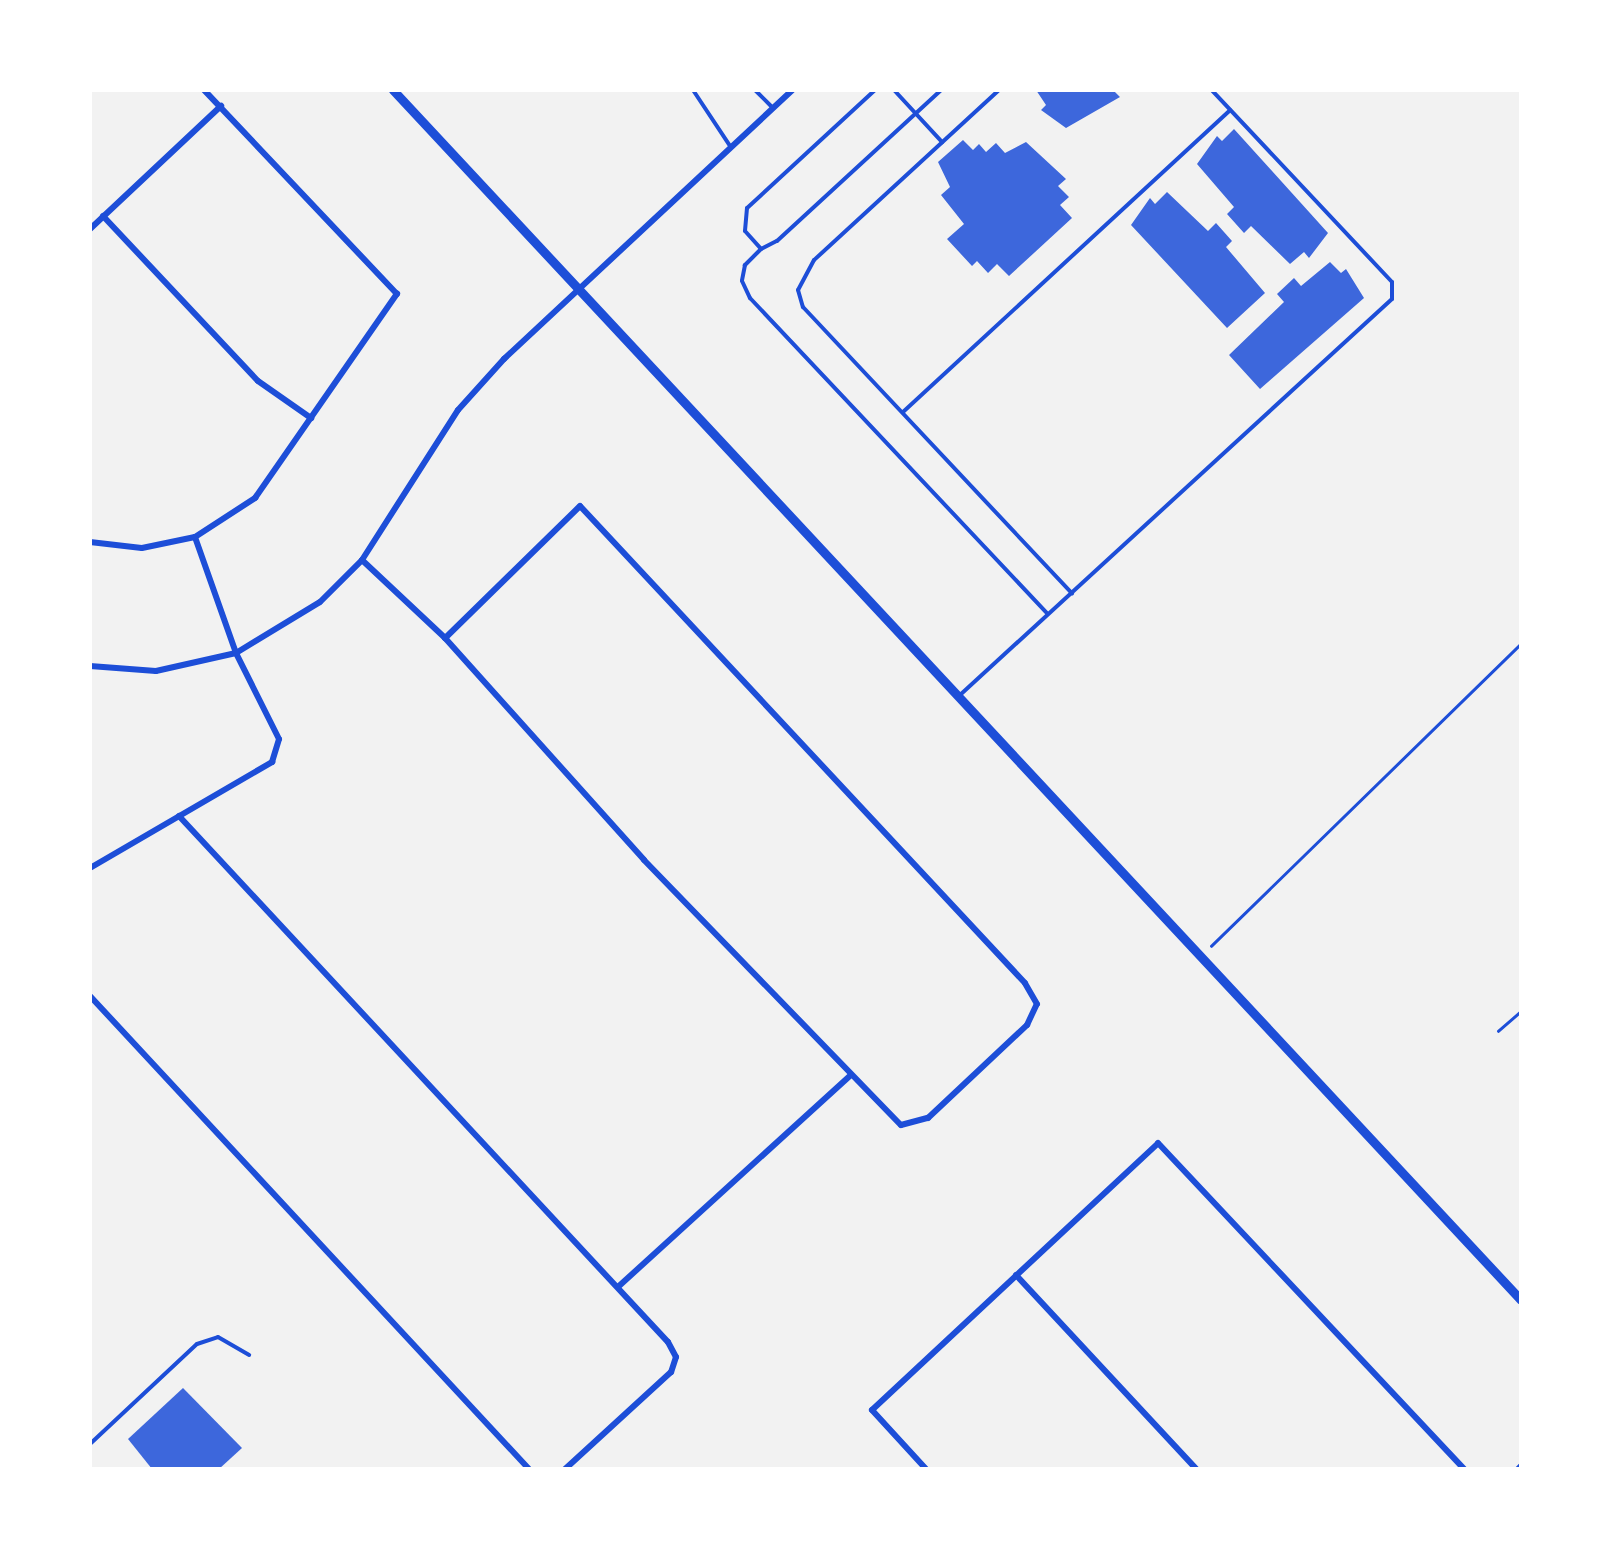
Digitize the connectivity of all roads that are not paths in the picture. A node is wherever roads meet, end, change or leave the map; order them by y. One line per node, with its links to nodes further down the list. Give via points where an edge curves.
1 (204, 90): 11 (street)
2 (393, 90): 20 (street)
3 (693, 90): 16 (lane)
4 (755, 90): 12 (lane)
5 (792, 90): 12 (street)
6 (875, 90): 19 (lane, via 746,208 744,231)
7 (894, 90): 14 (lane)
8 (941, 90): 14 (lane)
9 (999, 90): 15 (lane)
10 (1212, 90): 13 (lane)
11 (220, 106): 17 (street); 22 (street, via 398,294)
12 (772, 108): 16 (street)
13 (1230, 109): 21 (lane); 26 (lane, via 1392,282 1392,299)
14 (916, 113): 15 (lane); 19 (lane, via 777,241)
15 (943, 143): 21 (lane, via 814,260 798,290 803,307)
16 (730, 146): 20 (street)
17 (104, 216): 18 (street); 22 (street, via 258,381)
18 (90, 229)
19 (760, 249): 27 (lane, via 745,265 742,281 750,298)
20 (577, 286): 25 (street, via 458,410); 31 (street)
21 (903, 412): 26 (lane)
22 (311, 418): 23 (street, via 255,498)
23 (195, 537): 24 (street, via 142,548); 29 (street)
24 (90, 542)
25 (362, 560): 28 (street); 29 (street, via 320,602)
26 (1072, 594): 27 (lane)
27 (1048, 614): 31 (lane)
28 (445, 638): 35 (street); 35 (street, via 580,506 1024,983 1036,1004 1027,1025 928,1118 901,1125)
29 (236, 652): 30 (street, via 156,670); 32 (street, via 279,739 272,762)
30 (90, 666)
31 (960, 695): 38 (street)
32 (179, 816): 33 (street); 37 (street)
33 (90, 868)
34 (90, 996): 41 (street)
35 (850, 1076): 37 (street)
36 (1016, 1275): 43 (street, via 872,1410); 44 (street); 45 (street, via 1158,1143)
37 (619, 1286): 42 (street, via 676,1357 672,1372)
38 (1521, 1300)
39 (249, 1355): 40 (lane, via 218,1337 197,1344)
40 (90, 1444)
41 (528, 1469)
42 (565, 1469)
43 (926, 1469)
44 (1196, 1469)
45 (1464, 1469)

